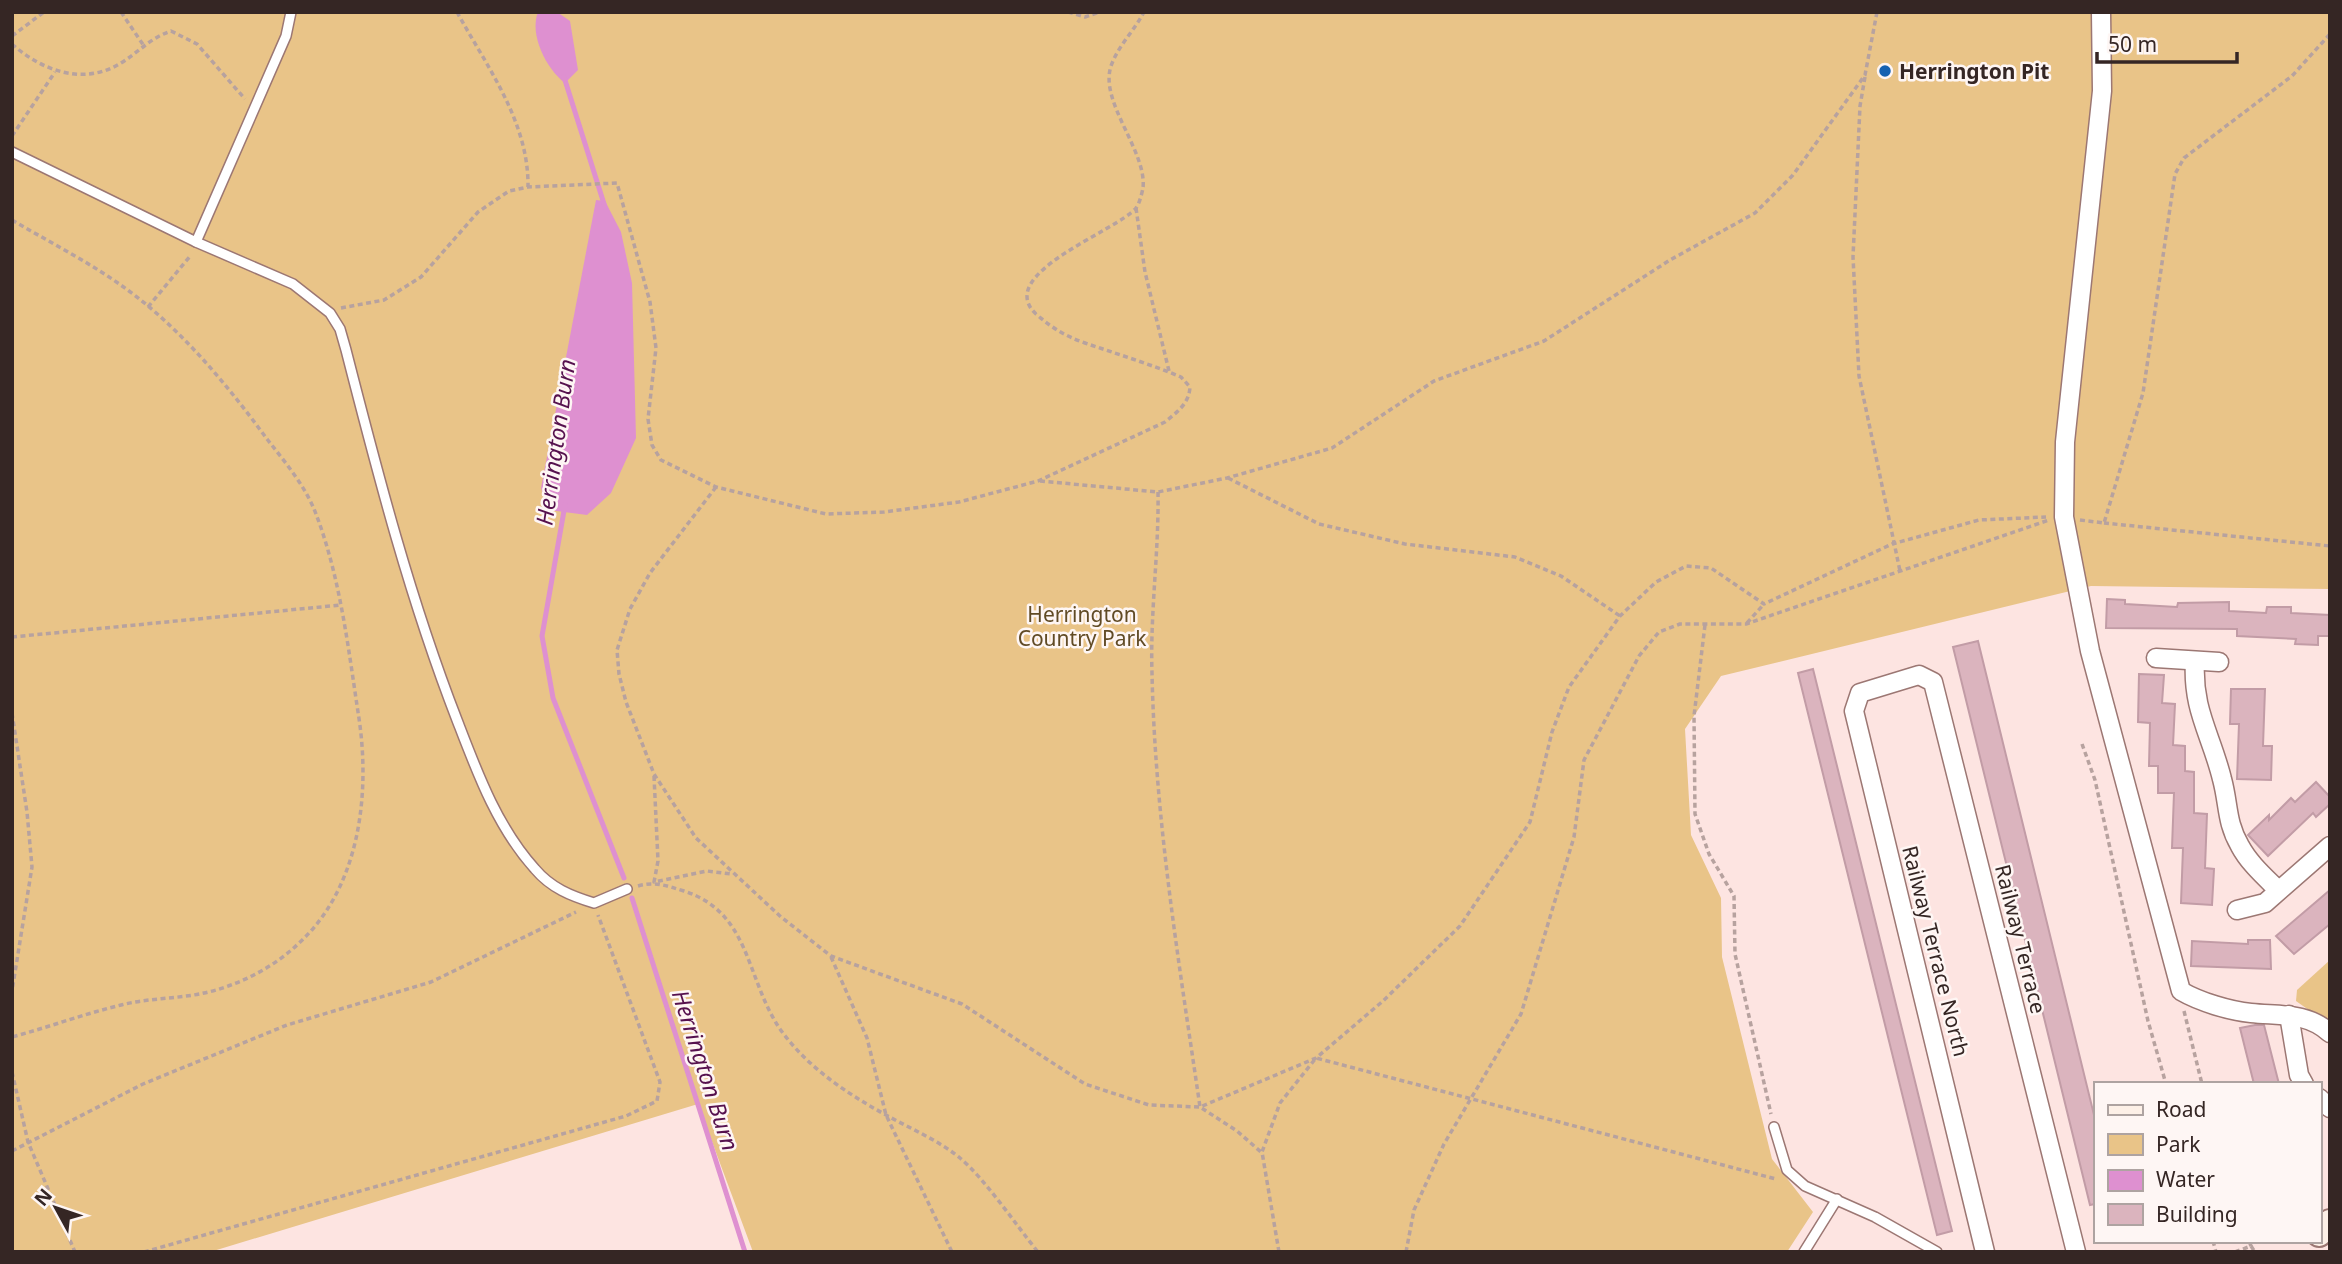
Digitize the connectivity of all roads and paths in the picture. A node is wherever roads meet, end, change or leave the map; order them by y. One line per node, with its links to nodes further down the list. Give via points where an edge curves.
1 (44, 12): 11 (path)
2 (121, 12): 13 (path)
3 (291, 12): 16 (lane, via 286,36)
4 (457, 12): 19 (path, via 519,127)
5 (1068, 12): 6 (path, via 1085,17)
6 (1100, 12)
7 (1144, 12): 20 (path, via 1110,69 1112,93 1139,165 1143,188)
8 (1877, 12): 15 (path)
9 (2101, 12): 30 (street, via 2102,91 2065,442)
10 (2330, 34): 31 (path, via 2292,76 2184,159 2175,174 2143,393)
11 (12, 36)
12 (12, 44): 14 (path)
13 (144, 46): 14 (path, via 120,64 99,72); 16 (path, via 171,31 186,36)
14 (55, 72): 17 (path)
15 (1865, 75): 26 (path, via 1793,175 1755,213 1670,260 1544,341 1434,381 1332,448); 32 (path, via 1853,257 1859,376)
16 (254, 109): 22 (lane)
17 (12, 136)
18 (12, 152): 22 (lane)
19 (528, 187): 24 (path, via 491,202 421,277 403,290); 28 (path, via 617,183 650,302 656,348 648,419 652,445 661,460)
20 (1136, 208): 25 (path, via 1145,272); 25 (path, via 1045,267 1026,292 1028,306 1056,331)
21 (12, 220): 23 (path)
22 (195, 243): 23 (path, via 188,262); 24 (lane, via 293,284)
23 (148, 307): 36 (path, via 244,407 293,473 316,512)
24 (330, 313): 53 (lane, via 340,329 393,534 431,654 475,766 501,823 536,870 564,893)
25 (1169, 372): 27 (path, via 1190,387 1181,409 1165,422)
26 (1227, 478): 29 (path); 37 (path, via 1320,523 1405,544 1515,556 1561,576)
27 (1038, 481): 28 (path, via 959,502 826,514); 29 (path)
28 (716, 487): 47 (path, via 650,573 630,609 617,650 626,702)
29 (1158, 492): 67 (path, via 1152,671 1157,771)
30 (2064, 517): 31 (path); 57 (street, via 2090,650)
31 (2105, 523): 33 (path)
32 (1892, 544): 34 (path); 34 (path, via 1979,520 2059,516); 35 (path)
33 (2330, 546)
34 (1900, 571): 39 (path)
35 (1764, 604): 37 (path, via 1711,568 1686,566 1656,582); 39 (path)
36 (341, 605): 40 (path); 60 (path, via 364,773 349,870 327,911 299,944 233,985 124,1004)
37 (1620, 615): 61 (path, via 1569,687 1552,732 1530,822 1460,926 1383,1001)
38 (1705, 624): 39 (path); 66 (path, via 1680,624 1659,632 1639,656 1584,760 1574,837 1521,1014); 69 (path, via 1694,716 1695,814 1709,854 1734,897 1735,954)
39 (1746, 624)
40 (12, 637)
41 (2156, 658): 42 (street)
42 (2195, 661): 43 (street); 52 (street, via 2197,709 2223,782 2227,820 2241,849)
43 (2219, 662)
44 (1891, 683): 84 (street, Railway Terrace North, via 1860,693 1854,711); 85 (street, Railway Terrace, via 1919,675 1934,682)
45 (12, 713): 56 (path, via 32,867)
46 (2082, 744): 63 (path, via 2095,780)
47 (654, 774): 49 (path, via 696,838); 50 (path, via 658,861)
48 (2330, 846): 52 (street)
49 (733, 874): 50 (path, via 707,871); 55 (path)
50 (654, 882): 51 (path); 68 (path, via 718,907 732,923 780,1028 820,1073)
51 (627, 889): 53 (lane)
52 (2278, 890): 54 (street, via 2264,903)
53 (594, 903): 70 (path, via 431,982 287,1025 143,1084); 77 (path, via 660,1082 657,1101 626,1116)
54 (2236, 910)
55 (831, 956): 67 (path, via 962,1004 1084,1084 1149,1105); 68 (path, via 867,1038)
56 (12, 991)
57 (2181, 991): 58 (street, via 2248,1013); 64 (path)
58 (2289, 1015): 59 (street, via 2316,1020); 65 (street)
59 (2330, 1033)
60 (12, 1037)
61 (1315, 1058): 66 (path); 67 (path); 72 (path, via 1280,1103)
62 (12, 1072): 70 (path)
63 (2165, 1082)
64 (2201, 1082)
65 (2303, 1082)
66 (1473, 1100): 73 (path); 81 (path, via 1444,1144 1414,1210)
67 (1200, 1107): 72 (path)
68 (886, 1115): 78 (path); 79 (path, via 960,1159)
69 (1774, 1127): 73 (lane, via 1787,1170)
70 (28, 1142): 71 (path); 76 (path)
71 (12, 1151)
72 (1262, 1152): 80 (path)
73 (1805, 1186): 74 (lane)
74 (1838, 1199): 82 (lane); 83 (lane)
75 (2250, 1244): 86 (path); 87 (path)
76 (75, 1252)
77 (144, 1252)
78 (952, 1252)
79 (1038, 1252)
80 (1279, 1252)
81 (1406, 1252)
82 (1804, 1252)
83 (1937, 1252)
84 (1985, 1252)
85 (2076, 1252)
86 (2235, 1252)
87 (2255, 1252)

